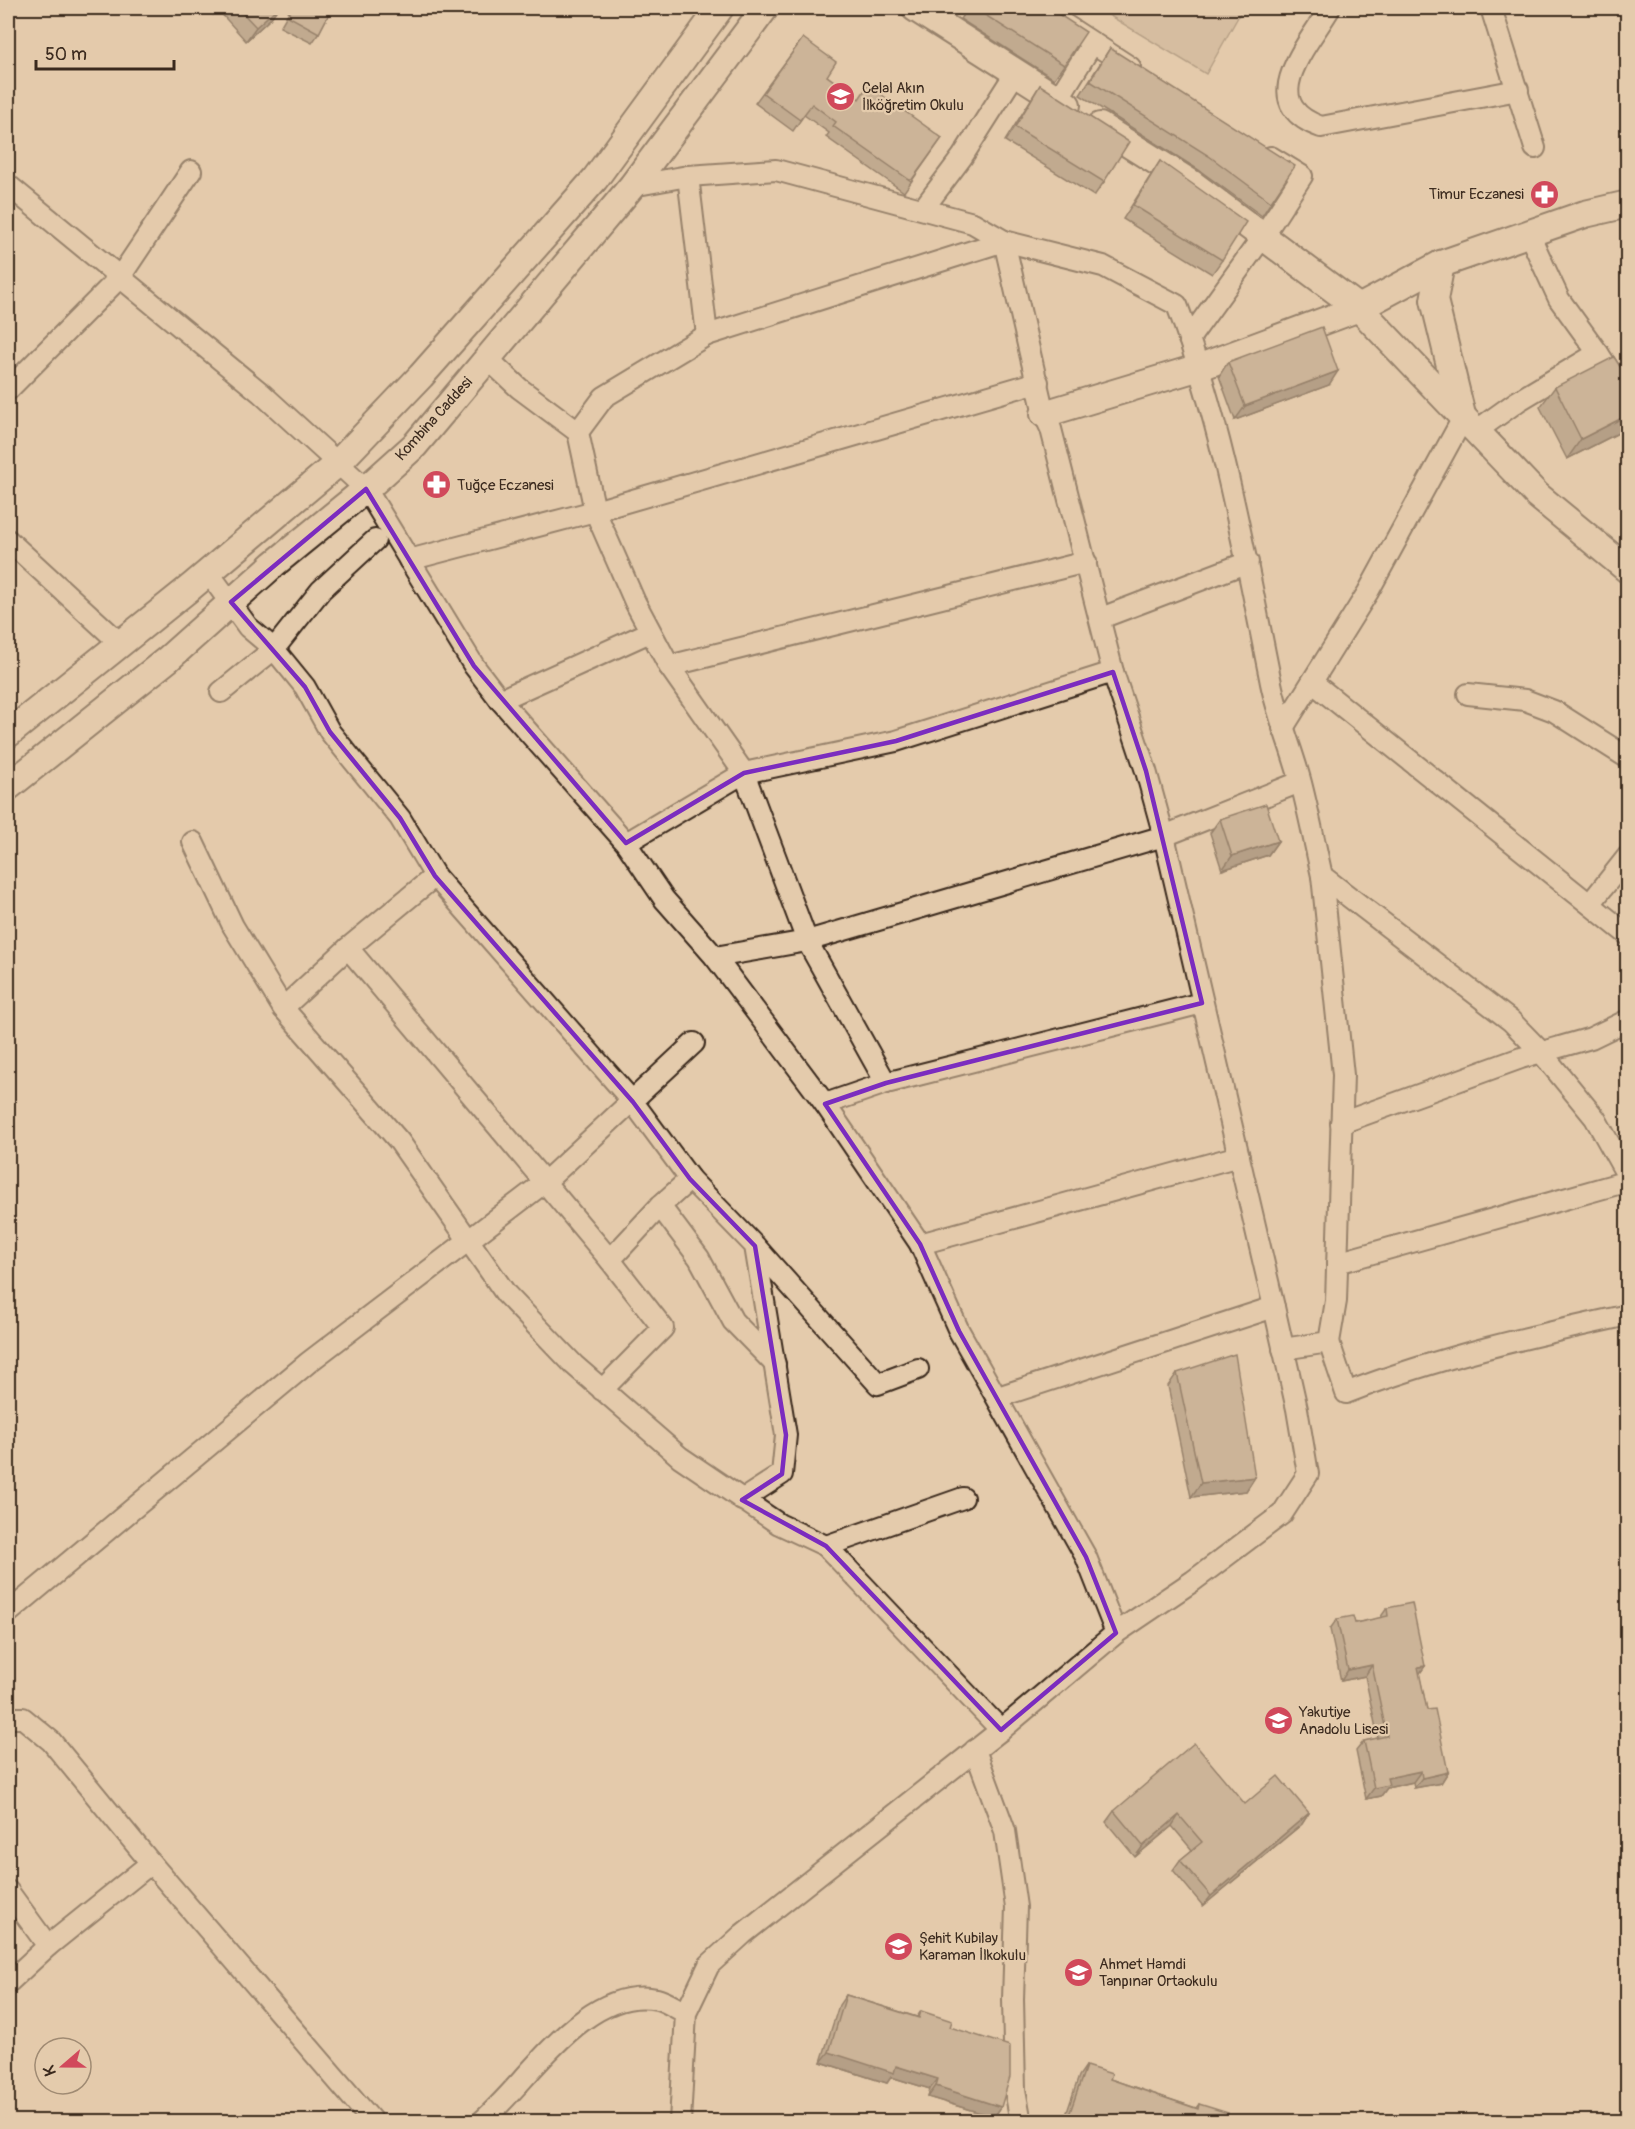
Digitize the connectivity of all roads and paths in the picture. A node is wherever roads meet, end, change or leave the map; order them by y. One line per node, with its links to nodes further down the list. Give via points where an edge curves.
1 (720, 8): 37 (main road, via 596,179)
2 (765, 8): 17 (main road, Kombina Caddesi)
3 (915, 8): 8 (main road)
4 (1039, 8): 7 (street)
5 (1330, 8): 10 (street, via 1288,78 1288,103 1302,120 1321,127)
6 (1491, 8): 10 (street)
7 (1092, 44): 9 (street); 11 (street)
8 (1016, 72): 11 (main road); 19 (street, via 962,157)
9 (1142, 75)
10 (1518, 90): 13 (street)
11 (1058, 99): 21 (main road, via 1191,183)
12 (1252, 145): 21 (street, via 1302,176)
13 (1535, 148)
14 (191, 171): 24 (street)
15 (688, 176): 17 (street); 19 (street, via 776,170); 26 (street)
16 (8, 185): 24 (street)
17 (632, 186): 29 (main road, Kombina Caddesi)
18 (1628, 204): 20 (main road)
19 (922, 209): 22 (street, via 973,223)
20 (1529, 234): 23 (main road); 28 (street, via 1558,299)
21 (1263, 237): 25 (main road); 27 (street)
22 (1004, 241): 26 (street); 27 (street, via 1103,266 1177,305); 31 (street)
23 (1441, 264): 25 (main road); 35 (main road, via 1434,300)
24 (120, 277): 32 (street); 37 (street, via 261,393)
25 (1359, 308): 30 (main road); 35 (main road)
26 (707, 334): 36 (street, via 604,397)
27 (1189, 339): 30 (street)
28 (1598, 353): 33 (street); 35 (street)
29 (488, 359): 36 (street); 38 (main road, Kombina Caddesi, via 415,445)
30 (1200, 367): 34 (main road); 44 (street)
31 (1038, 382): 34 (street); 39 (street)
32 (8, 390)
33 (1628, 400)
34 (1044, 414): 43 (street)
35 (1469, 425): 45 (main road, via 1537,495); 54 (street)
36 (578, 432): 39 (street)
37 (338, 463): 38 (street); 46 (main road)
38 (366, 489): 42 (street); 47 (main road, Kombina Caddesi)
39 (595, 511): 42 (street); 49 (street)
40 (8, 540): 50 (street)
41 (375, 540): 51 (street, via 321,590)
42 (409, 560): 57 (street, via 474,666)
43 (1086, 562): 48 (street); 52 (street)
44 (1248, 562): 48 (street); 58 (street)
45 (1628, 570)
46 (208, 572): 47 (street); 50 (main road)
47 (231, 602): 51 (street, via 248,627); 63 (main road, Kombina Caddesi, via 168,659)
48 (1101, 618): 53 (street)
49 (650, 632): 52 (street); 57 (street)
50 (121, 644): 59 (main road)
51 (274, 649): 55 (street); 68 (street, via 305,687 330,732 400,818)
52 (669, 666): 61 (street)
53 (1113, 672): 61 (street, via 896,741); 64 (street)
54 (1312, 682): 58 (street); 70 (street)
55 (221, 692)
56 (1468, 694): 60 (street, via 1525,700 1554,711)
57 (500, 700): 66 (street)
58 (1283, 728): 62 (street)
59 (8, 734)
60 (1628, 758)
61 (744, 773): 66 (street); 72 (street)
62 (1300, 782): 64 (street); 69 (street)
63 (8, 787)
64 (1164, 836): 72 (street); 75 (street)
65 (193, 842): 76 (street, via 232,926)
66 (626, 843): 74 (street, via 664,899)
67 (1628, 856): 70 (street)
68 (435, 876): 73 (street); 81 (street)
69 (1323, 876): 79 (street, via 1510,1021); 83 (street, via 1342,1075)
70 (1590, 904): 71 (street)
71 (1628, 935)
72 (807, 941): 74 (street); 80 (street)
73 (348, 948): 76 (street); 87 (street)
74 (715, 957): 82 (street)
75 (1202, 1003): 80 (street); 84 (street)
76 (283, 1008): 89 (street, via 399,1141)
77 (1628, 1020): 79 (street, via 1591,1038)
78 (694, 1043): 81 (street)
79 (1541, 1052): 83 (street); 86 (street, via 1595,1118)
80 (886, 1083): 82 (street)
81 (633, 1102): 85 (street); 87 (street)
82 (825, 1104): 90 (street)
83 (1341, 1123): 93 (street)
84 (1239, 1156): 90 (street); 94 (street)
85 (690, 1179): 88 (street); 91 (street)
86 (1628, 1179): 93 (street)
87 (545, 1182): 89 (street); 92 (street)
88 (660, 1206): 92 (street); 98 (street, via 699,1258 733,1321)
89 (469, 1242): 100 (street, via 506,1294); 105 (street, via 309,1362)
90 (920, 1244): 101 (street, via 959,1331)
91 (755, 1246): 98 (street); 99 (street, via 878,1384)
92 (610, 1260): 100 (street, via 663,1328)
93 (1337, 1263): 96 (street)
94 (1274, 1307): 97 (street); 101 (street)
95 (1628, 1315): 96 (street, via 1406,1369 1346,1393)
96 (1329, 1342): 97 (street)
97 (1283, 1349): 106 (street, via 1308,1474 1282,1514)
98 (775, 1364): 103 (street, via 786,1435 782,1474)
99 (918, 1369)
100 (602, 1390): 103 (street, via 680,1457)
101 (998, 1396): 106 (street, via 1086,1557)
102 (963, 1498): 104 (street)
103 (742, 1500): 104 (street, via 779,1524)
104 (826, 1546): 108 (street)
105 (8, 1613)
106 (1116, 1633): 108 (street)
107 (8, 1718): 110 (street, via 23,1718 51,1742)
108 (1001, 1730): 109 (street)
109 (975, 1750): 114 (street, via 743,1934 709,1965); 118 (street, via 1005,1831 1016,1908 1013,1999 1015,2079)
110 (151, 1863): 112 (street); 115 (street)
111 (8, 1891): 112 (street)
112 (48, 1946): 113 (street)
113 (8, 1983)
114 (686, 2013): 116 (street, via 658,1999 629,1998 591,2014 549,2049); 117 (street)
115 (373, 2121)
116 (481, 2121)
117 (680, 2121)
118 (1021, 2121)

